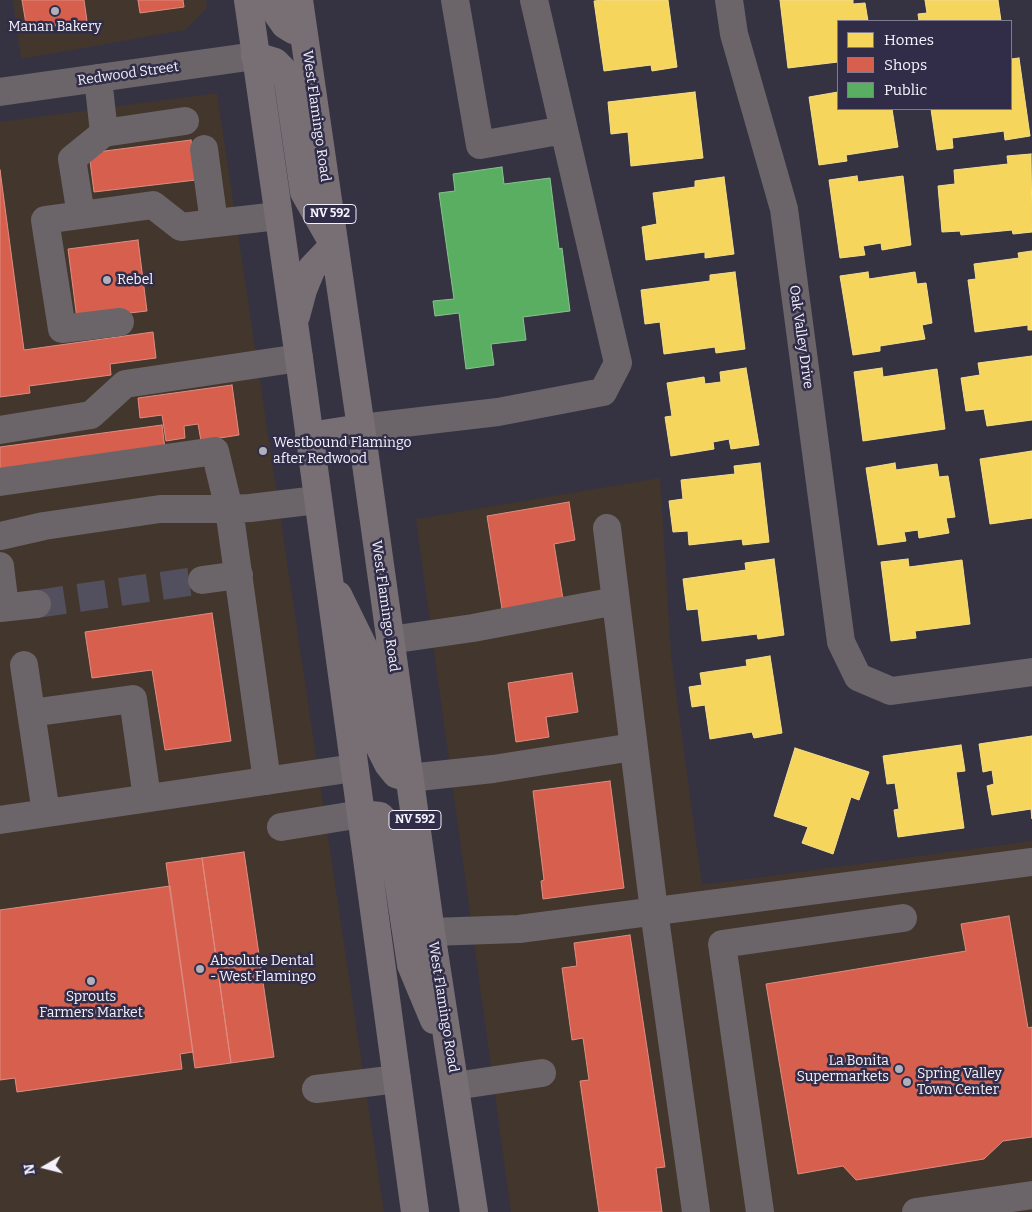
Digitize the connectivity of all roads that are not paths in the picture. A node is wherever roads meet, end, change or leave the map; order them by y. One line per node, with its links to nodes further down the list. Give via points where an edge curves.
1 (248, 0): 8 (main road)
2 (273, 0): 7 (main road, via 285,25)
3 (299, 0): 7 (main road, West Flamingo Road / NV 592)
4 (455, 0): 12 (street, via 480,145)
5 (534, 0): 12 (street)
6 (729, 0): 39 (street, Oak Valley Drive, via 734,34 784,210 841,642 858,677 891,692)
7 (303, 31): 18 (main road, West Flamingo Road / NV 592)
8 (255, 56): 9 (street, Redwood Street); 16 (main road); 18 (main road, via 275,62 288,80 304,192)
9 (98, 78): 10 (street, Redwood Street); 13 (street)
10 (0, 92)
11 (185, 121): 13 (street)
12 (564, 130): 22 (street, via 618,363 603,392 498,412)
13 (104, 132): 15 (street, via 72,159)
14 (204, 149): 17 (street)
15 (82, 215): 17 (street, via 154,205 181,227); 19 (street, via 45,220 62,329)
16 (278, 216): 17 (street); 20 (main road)
17 (214, 224)
18 (334, 245): 20 (main road, via 312,268); 22 (main road, West Flamingo Road / NV 592)
19 (120, 322)
20 (294, 325): 21 (main road)
21 (299, 358): 23 (street, via 125,384 91,415); 24 (main road)
22 (361, 428): 24 (main road); 37 (main road, West Flamingo Road / NV 592)
23 (0, 430)
24 (309, 436): 26 (main road)
25 (0, 482): 27 (street, via 215,451)
26 (317, 500): 27 (street); 32 (main road)
27 (229, 509): 29 (street, via 160,509 44,526); 31 (street)
28 (607, 528): 34 (street)
29 (0, 536)
30 (0, 566): 36 (street)
31 (239, 575): 33 (street); 44 (street)
32 (328, 576): 42 (main road); 43 (main road, via 363,646 379,746 396,774)
33 (202, 580)
34 (616, 601): 37 (street); 41 (street)
35 (37, 604): 36 (street)
36 (3, 608)
37 (390, 640): 43 (main road, West Flamingo Road / NV 592)
38 (24, 665): 40 (street)
39 (1032, 672)
40 (31, 713): 45 (street, via 133,699); 46 (street)
41 (633, 746): 43 (street, via 493,770); 51 (street)
42 (354, 768): 44 (street); 47 (main road)
43 (409, 778): 53 (main road, West Flamingo Road / NV 592)
44 (267, 781): 45 (street)
45 (147, 798): 46 (street)
46 (46, 813): 48 (street)
47 (361, 814): 49 (street); 55 (main road, via 380,816 391,832 411,965); 56 (main road)
48 (0, 820)
49 (281, 827)
50 (1032, 862): 51 (street)
51 (654, 910): 53 (street, via 519,929); 62 (street)
52 (903, 918): 63 (street, via 722,944)
53 (431, 932): 55 (main road, West Flamingo Road / NV 592)
54 (542, 1073): 55 (street)
55 (453, 1074): 61 (main road, West Flamingo Road / NV 592)
56 (397, 1079): 57 (street); 60 (main road)
57 (316, 1089)
58 (1032, 1194): 59 (street)
59 (997, 1206): 64 (street)
60 (415, 1212)
61 (474, 1212)
62 (696, 1212)
63 (760, 1212)
64 (916, 1212)

